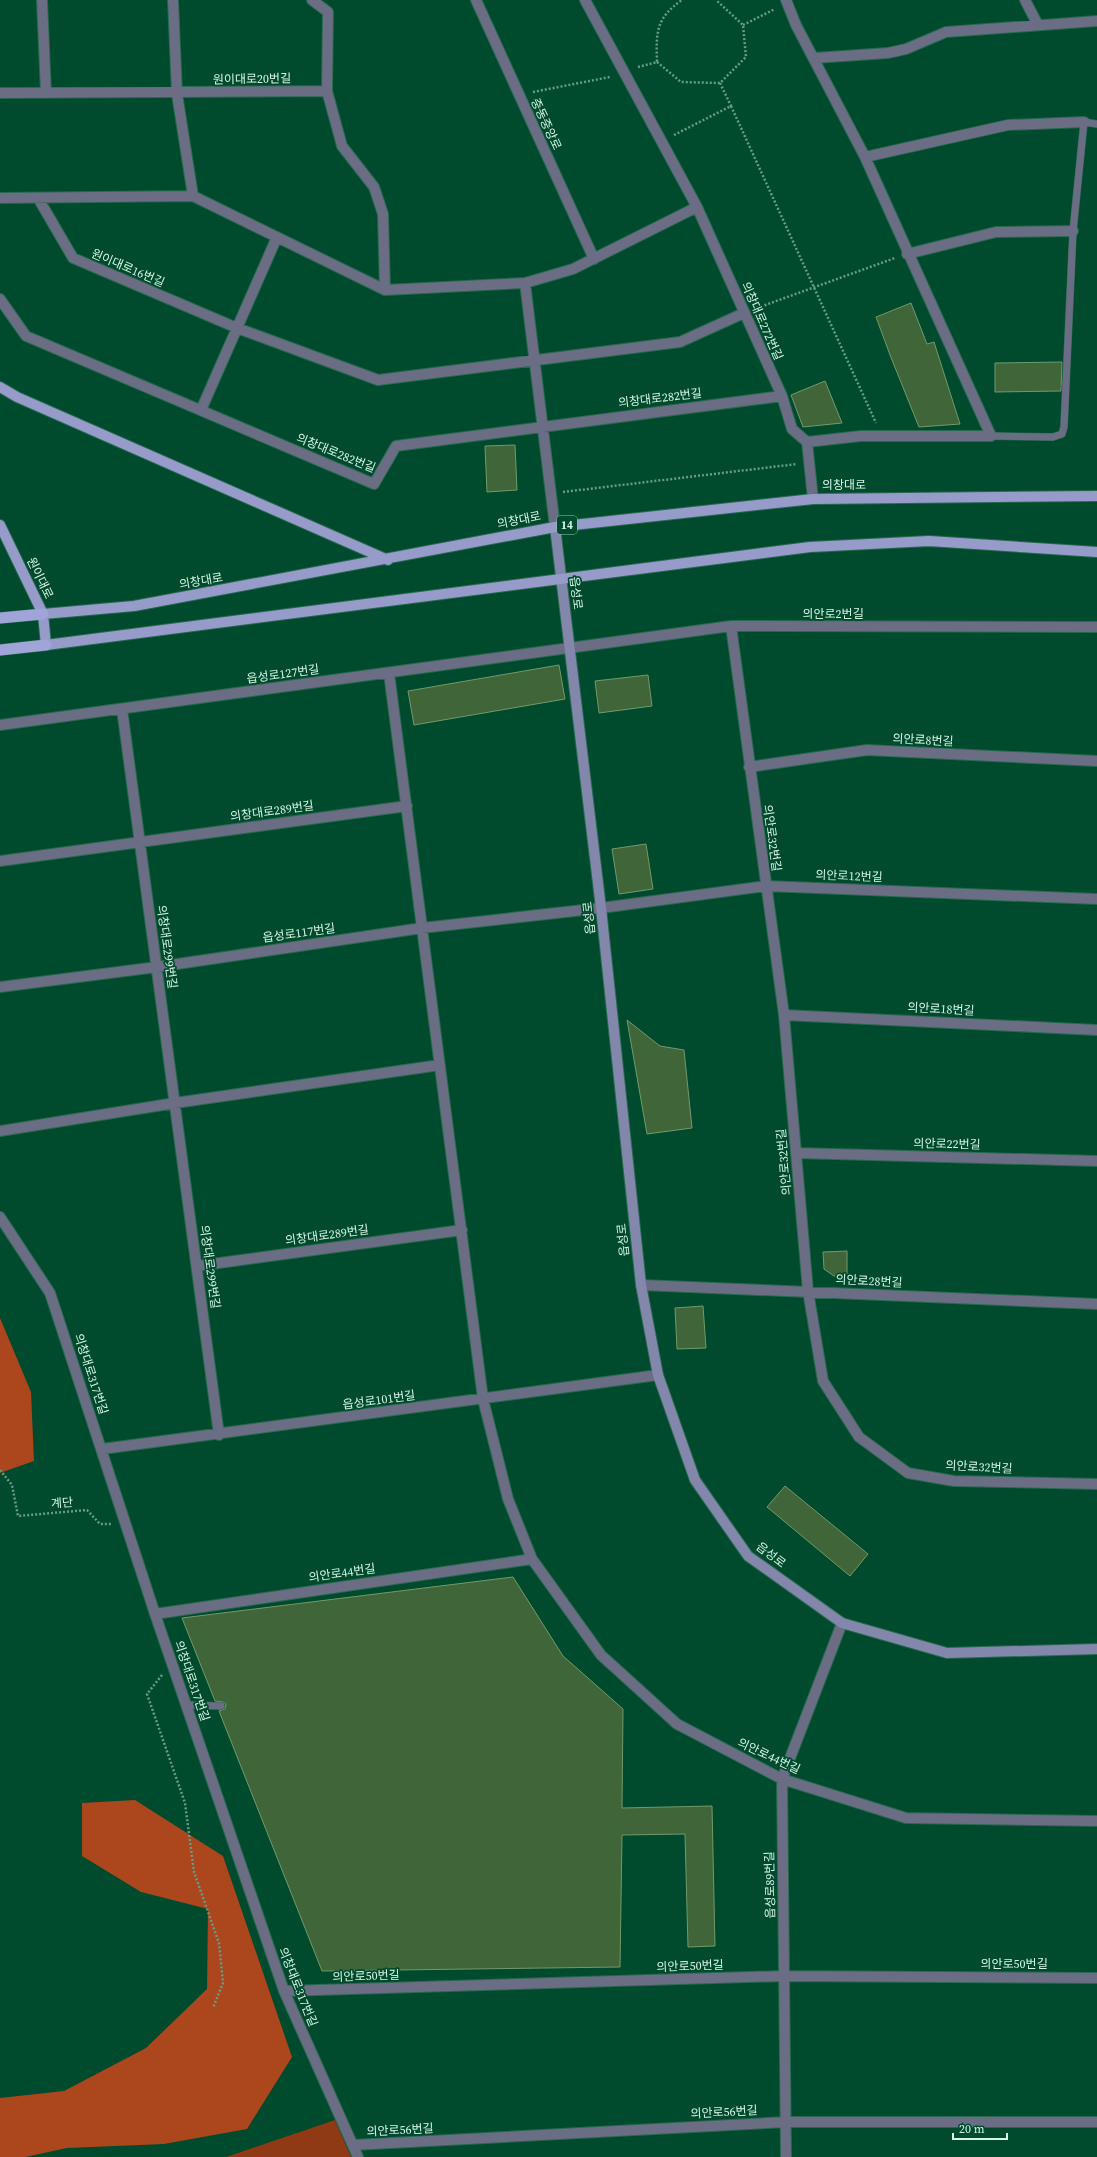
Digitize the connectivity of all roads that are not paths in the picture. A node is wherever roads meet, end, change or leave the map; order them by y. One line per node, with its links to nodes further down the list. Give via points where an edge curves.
1 (42, 0): 13 (street)
2 (173, 0): 14 (street)
3 (312, 0): 11 (street, via 328,12)
4 (476, 0): 25 (street, 중동중앙로)
5 (585, 0): 21 (street, 의창대로272번길)
6 (1025, 0): 9 (street)
7 (787, 2): 10 (street)
8 (1097, 21): 9 (street)
9 (1038, 25): 10 (street, via 946,32 906,49 888,53)
10 (814, 58): 17 (street)
11 (327, 91): 14 (street, 원이대로20번길); 27 (street, via 342,146 374,187 383,214)
12 (0, 93): 13 (street, 원이대로20번길)
13 (46, 93): 14 (street, 원이대로20번길)
14 (177, 94): 18 (street)
15 (1084, 122): 16 (lane); 17 (street, via 1008,125); 22 (lane)
16 (1097, 124)
17 (864, 157): 24 (street)
18 (193, 196): 20 (street); 23 (street)
19 (0, 198): 20 (street)
20 (38, 198): 30 (street, 원이대로16번길, via 73,258)
21 (697, 208): 25 (street); 29 (street, 의창대로272번길)
22 (1073, 231): 24 (street, via 996,232); 36 (lane, via 1062,434 1053,437)
23 (277, 237): 27 (street); 30 (street)
24 (907, 254): 36 (street)
25 (594, 259): 26 (street, via 573,269)
26 (525, 283): 27 (street); 31 (street)
27 (385, 290)
28 (0, 299): 34 (street, via 26,336)
29 (744, 313): 31 (street, via 680,342); 33 (street, 의창대로272번길)
30 (237, 328): 31 (street, via 378,380); 34 (street)
31 (535, 361): 35 (street)
32 (0, 387): 43 (main road, via 17,397)
33 (782, 396): 35 (street, 의창대로282번길); 37 (street, 의창대로272번길, via 792,429)
34 (201, 410): 35 (street, 의창대로282번길, via 374,484 396,446)
35 (542, 426): 41 (street)
36 (991, 436): 37 (street, via 861,436)
37 (807, 442): 39 (street)
38 (1097, 496): 39 (main road, 의창대로 / 14)
39 (813, 498): 41 (main road, 의창대로 / 14)
40 (0, 525): 45 (main road, 원이대로)
41 (555, 527): 43 (main road, 의창대로 / 14); 44 (main road, 읍성로)
42 (1097, 552): 44 (main road, via 929,541 810,546)
43 (388, 560): 45 (main road, 의창대로 / 14, via 134,606)
44 (561, 579): 49 (main road); 50 (main road, 읍성로)
45 (43, 614): 46 (highway, 의창대로 / 14); 49 (main road, 원이대로)
46 (0, 618)
47 (731, 626): 48 (street, 의안로2번길); 50 (street, 의안로2번길); 56 (street, 의안로32번길)
48 (1097, 627)
49 (46, 645): 51 (highway)
50 (570, 649): 52 (street, 읍성로127번길); 62 (main road, 읍성로)
51 (0, 650)
52 (389, 673): 53 (street, 읍성로127번길); 57 (street)
53 (122, 709): 54 (street, 읍성로127번길); 58 (street, 의창대로299번길)
54 (0, 725)
55 (1097, 761): 56 (street, 의안로8번길, via 867,750)
56 (749, 766): 60 (street, 의안로32번길)
57 (407, 806): 58 (street, 의창대로289번길); 63 (street)
58 (140, 842): 59 (street); 64 (street, 의창대로299번길)
59 (0, 861)
60 (766, 886): 61 (street, 의안로12번길); 62 (street, 의안로12번길); 66 (street, 의안로32번길)
61 (1097, 899)
62 (601, 908): 63 (street, 읍성로117번길); 76 (main road, 읍성로)
63 (422, 928): 64 (street, 읍성로117번길); 68 (street)
64 (157, 967): 65 (street, 읍성로117번길); 69 (street, 의창대로299번길)
65 (0, 987)
66 (784, 1015): 67 (street, 의안로18번길); 71 (street, 의안로32번길)
67 (1097, 1030)
68 (440, 1065): 69 (street); 74 (street)
69 (175, 1102): 70 (street); 75 (street, 의창대로299번길)
70 (0, 1131)
71 (796, 1153): 72 (street, 의안로22번길); 77 (street, 의안로32번길)
72 (1097, 1161)
73 (0, 1217): 82 (street, 의창대로317번길, via 50,1293)
74 (462, 1230): 75 (street, 의창대로289번길); 80 (street)
75 (197, 1266): 81 (street, 의창대로299번길)
76 (641, 1285): 77 (street, 의안로28번길); 79 (main road, 읍성로)
77 (808, 1291): 78 (street, 의안로28번길); 83 (street, 의안로32번길, via 823,1381 859,1437 908,1473 954,1481)
78 (1097, 1304)
79 (658, 1375): 80 (street, 읍성로101번길); 86 (main road, 읍성로, via 695,1480 748,1556)
80 (483, 1399): 81 (street, 읍성로101번길); 84 (street, 의안로44번길, via 508,1499)
81 (219, 1435): 82 (street, 읍성로101번길)
82 (102, 1449): 85 (street, 의창대로317번길)
83 (1097, 1484)
84 (532, 1559): 85 (street, 의안로44번길); 90 (street, 의안로44번길, via 601,1655 677,1724)
85 (155, 1614): 88 (street, 의창대로317번길)
86 (842, 1623): 87 (main road, 읍성로, via 947,1653); 90 (street, 읍성로89번길)
87 (1097, 1649)
88 (187, 1705): 89 (lane); 94 (street, 의창대로317번길)
89 (221, 1706)
90 (782, 1779): 91 (street, 의안로44번길, via 906,1818); 92 (street, 읍성로89번길)
91 (1097, 1820)
92 (784, 1976): 93 (street, 의안로50번길); 94 (street, 의안로50번길); 95 (street, 읍성로89번길)
93 (1097, 1978)
94 (284, 1991): 97 (street, 의창대로317번길)
95 (786, 2122): 96 (street, 의안로56번길); 97 (street, 의안로56번길); 99 (street, 읍성로89번길)
96 (1097, 2122)
97 (353, 2146): 98 (street, 의창대로317번길)
98 (358, 2157)
99 (786, 2157)

